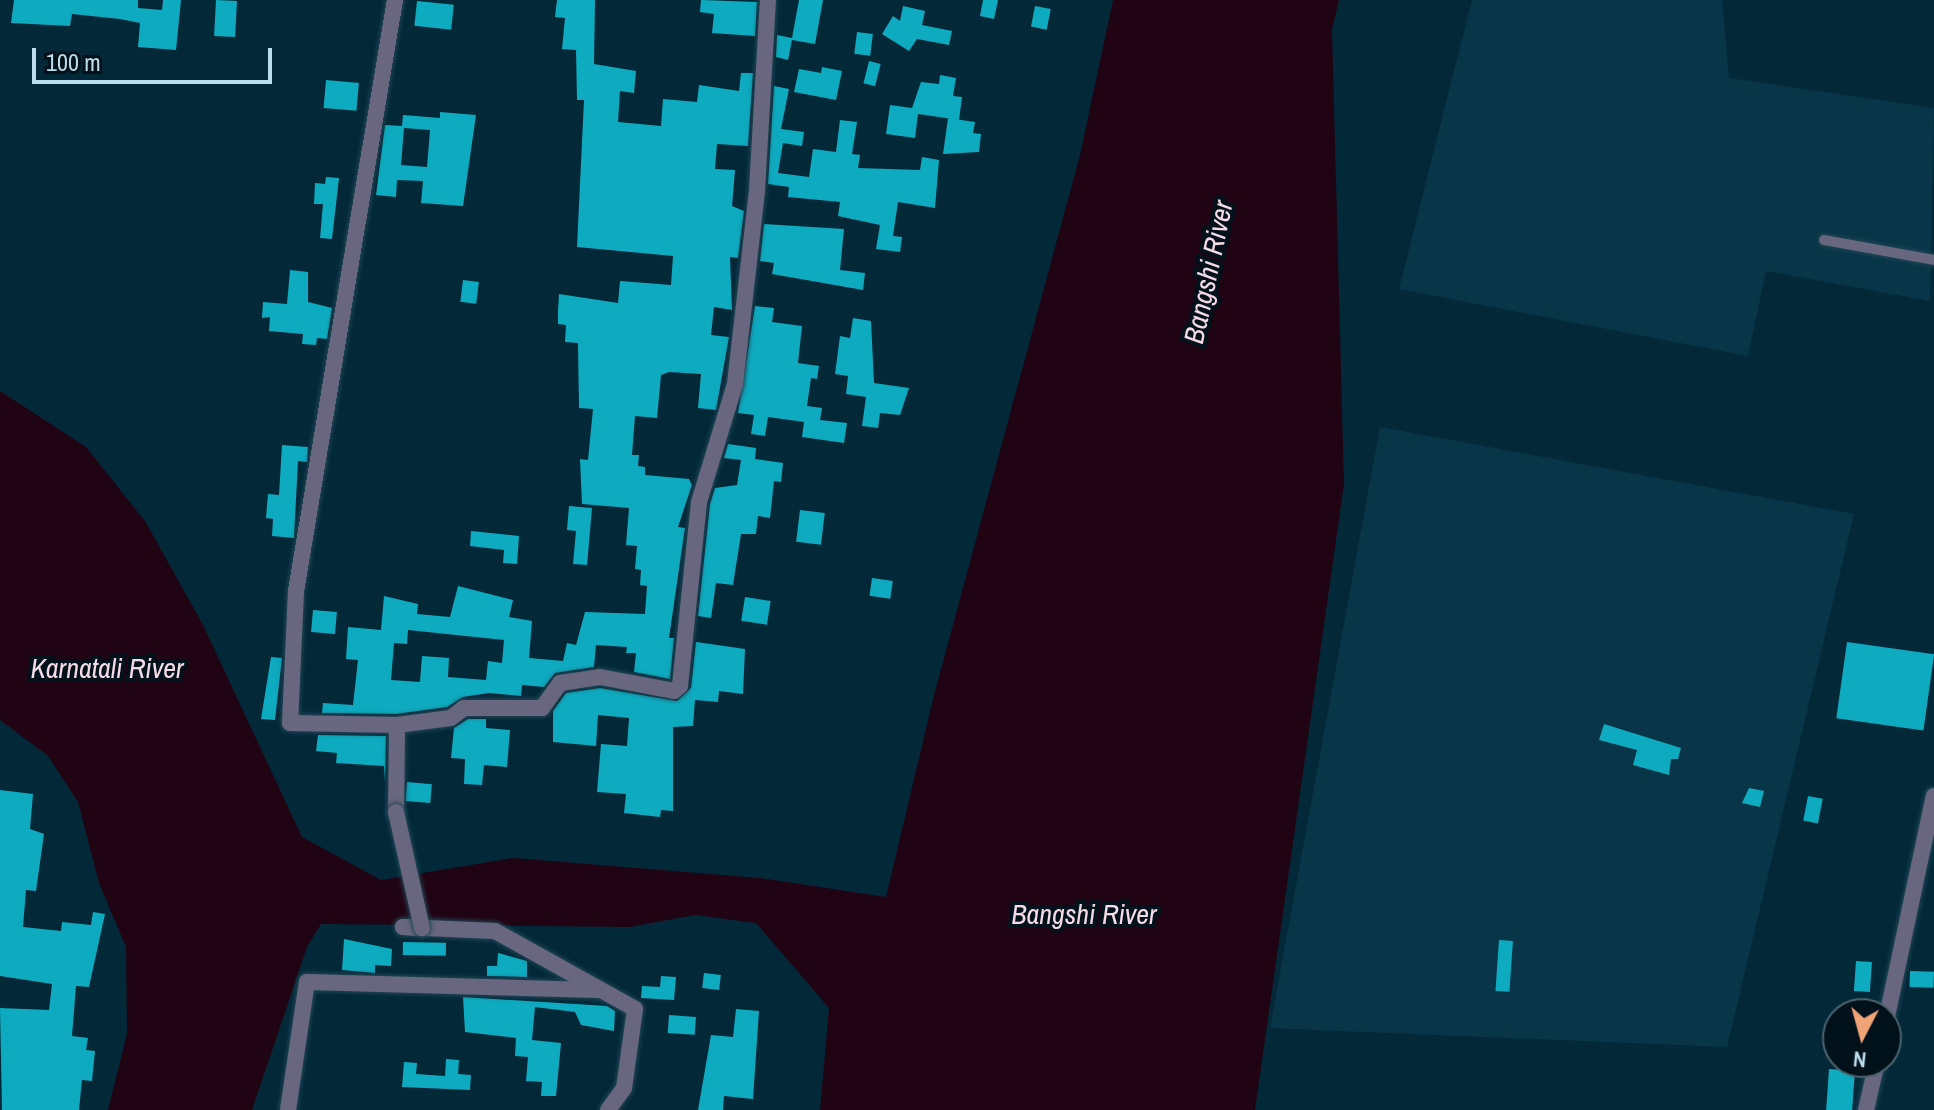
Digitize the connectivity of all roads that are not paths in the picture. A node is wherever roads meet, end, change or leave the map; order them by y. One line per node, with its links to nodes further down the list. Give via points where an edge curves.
1 (395, 0): 5 (street, via 296,591 290,723)
2 (768, 0): 5 (street, via 757,190 735,384 699,502 680,686 674,691 600,677 560,683 542,708 464,708 451,718)
3 (1824, 240): 4 (lane)
4 (1934, 260)
5 (397, 725): 7 (street, bridge, via 396,812 422,928 403,927 436,925 495,931)
6 (1934, 796): 8 (street)
7 (599, 990): 10 (street, via 307,982); 11 (street, via 635,1009 624,1088)
8 (1891, 998)
9 (1873, 1078): 12 (street)
10 (288, 1110)
11 (608, 1110)
12 (1866, 1110)

